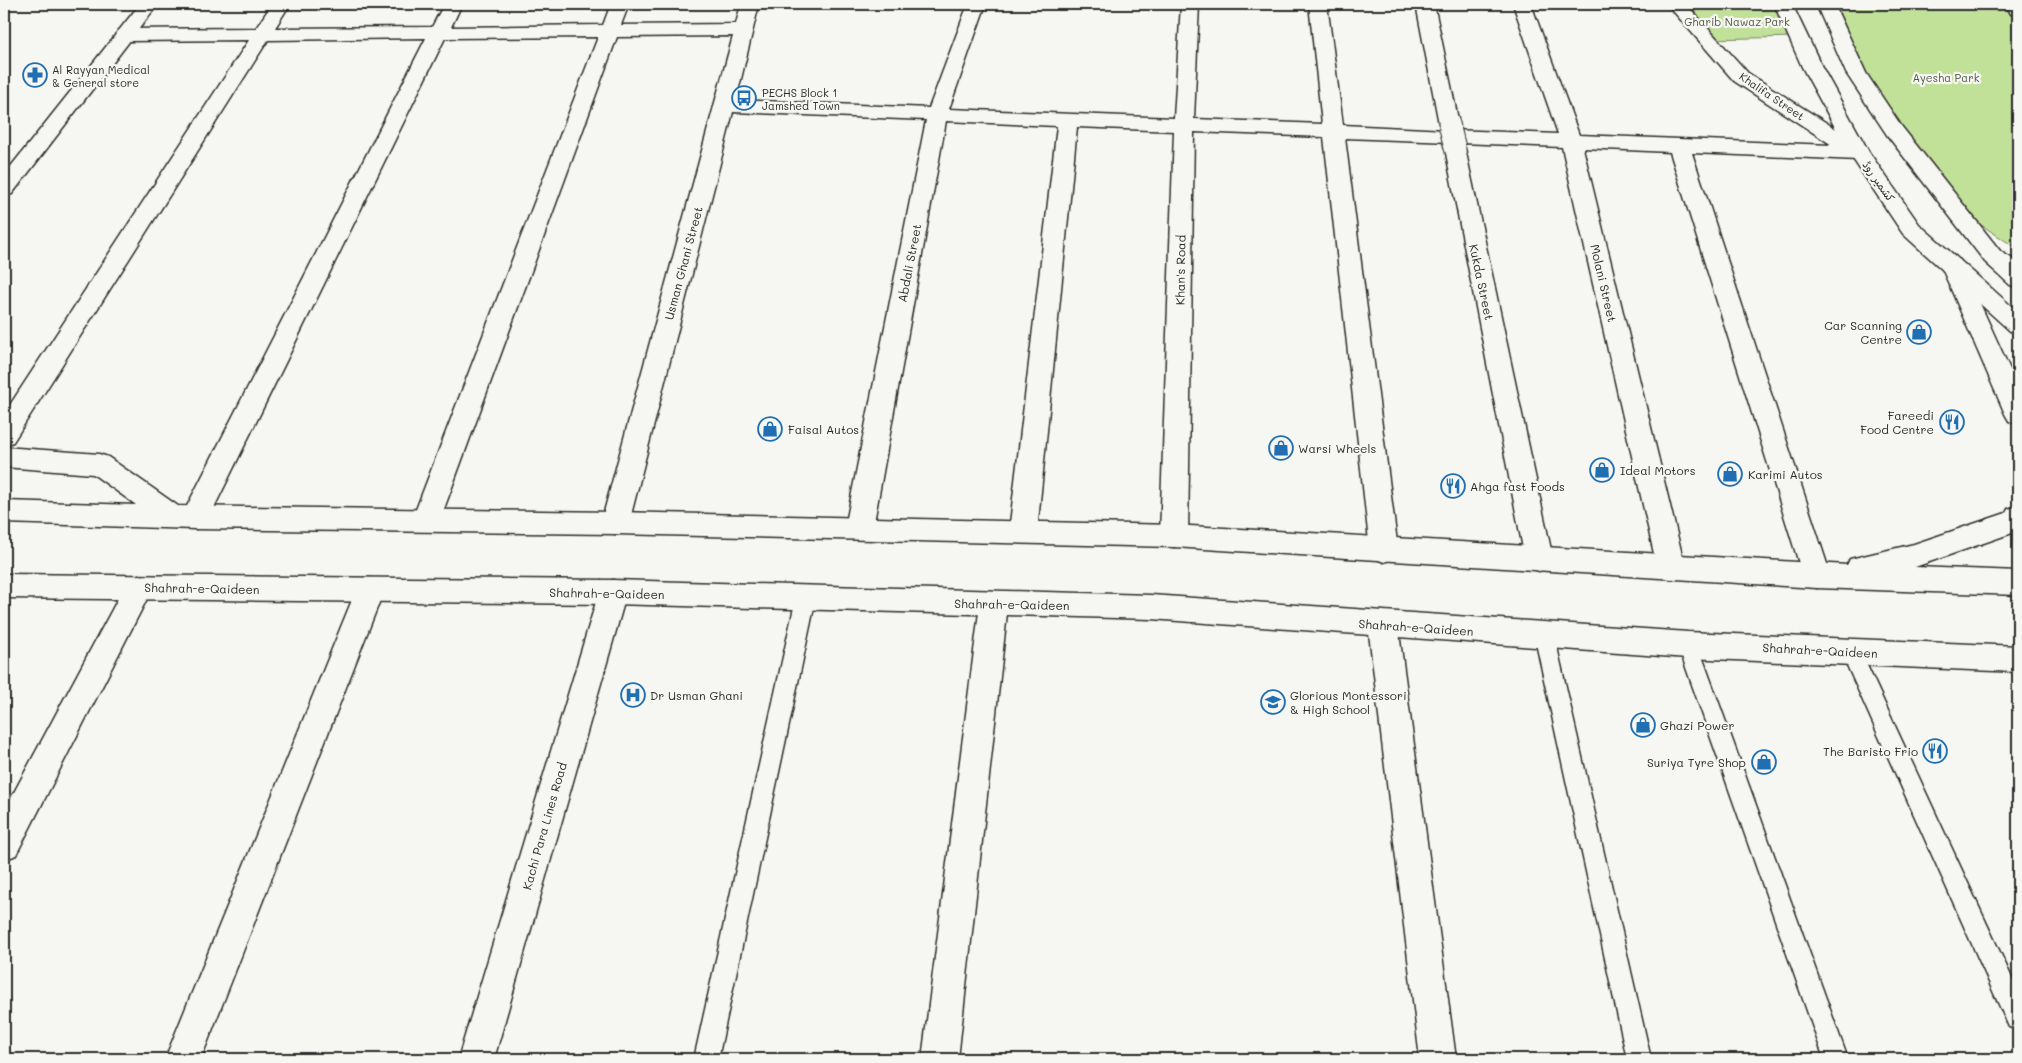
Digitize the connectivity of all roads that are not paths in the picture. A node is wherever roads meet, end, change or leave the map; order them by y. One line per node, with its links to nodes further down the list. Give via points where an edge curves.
1 (149, 4): 20 (street)
2 (281, 4): 19 (street)
3 (454, 4): 18 (street)
4 (620, 4): 17 (street)
5 (750, 4): 16 (street, Usman Ghani Street)
6 (977, 4): 22 (street, Abdali Street)
7 (1190, 4): 24 (street, Khan's Road)
8 (1318, 4): 25 (street)
9 (1425, 4): 47 (street, Kukda Street, bridge)
10 (1522, 4): 26 (street, Molani Street)
11 (1676, 4): 28 (street, Khalifa Street, via 1741,76)
12 (1783, 4): 28 (street, کشمیر روڈ, via 1812,67)
13 (1825, 4): 30 (street, via 1856,73 1894,131)
14 (2015, 4): 15 (street)
15 (2018, 10)
16 (743, 30): 17 (street); 21 (street, Usman Ghani Street)
17 (611, 31): 18 (street); 41 (street)
18 (438, 32): 19 (street); 40 (street)
19 (263, 34): 20 (street); 36 (street)
20 (125, 35): 29 (street)
21 (725, 106): 22 (street); 42 (street, Usman Ghani Street)
22 (937, 114): 23 (street); 43 (street, Abdali Street)
23 (1068, 120): 24 (street); 44 (street)
24 (1184, 125): 25 (street); 45 (street, Khan's Road)
25 (1334, 131): 26 (street); 46 (street)
26 (1571, 141): 27 (street); 48 (street, Molani Street)
27 (1679, 146): 28 (street); 49 (street)
28 (1860, 153): 31 (street, کشمیر روڈ, via 1911,229)
29 (4, 189)
30 (1993, 257): 32 (street); 33 (street)
31 (1952, 266): 34 (street, کشمیر روڈ); 35 (street)
32 (2018, 273)
33 (2018, 279)
34 (2018, 325)
35 (2018, 414)
36 (4, 435)
37 (4, 457): 40 (street, via 99,464)
38 (4, 512): 40 (street)
39 (2018, 517): 49 (street, via 2016,521 1914,556)
40 (183, 518): 41 (street)
41 (426, 520): 42 (street)
42 (615, 522): 43 (street)
43 (859, 528): 44 (street)
44 (1023, 532): 45 (street)
45 (1174, 536): 46 (street)
46 (1384, 550): 47 (street)
47 (1539, 559): 48 (street)
48 (1671, 567): 49 (street)
49 (1817, 576): 50 (street)
50 (2018, 583)
51 (4, 586): 52 (street, Shahrah-e-Qaideen)
52 (139, 587): 53 (street, Shahrah-e-Qaideen); 62 (street)
53 (370, 590): 54 (street, Shahrah-e-Qaideen); 64 (street)
54 (613, 592): 55 (street, Shahrah-e-Qaideen); 65 (street, Kachi Para Lines Road)
55 (806, 598): 56 (street, Shahrah-e-Qaideen); 66 (lane)
56 (994, 604): 57 (street, Shahrah-e-Qaideen, via 1150,608); 67 (street)
57 (1383, 625): 58 (street, Shahrah-e-Qaideen); 68 (street)
58 (1544, 634): 59 (street, Shahrah-e-Qaideen); 69 (lane)
59 (1688, 644): 60 (street, Shahrah-e-Qaideen); 70 (lane)
60 (1851, 652): 61 (street, Shahrah-e-Qaideen); 63 (lane)
61 (2018, 659)
62 (4, 844)
63 (2018, 1018)
64 (183, 1059)
65 (476, 1059)
66 (706, 1059)
67 (940, 1059)
68 (1438, 1059)
69 (1639, 1059)
70 (1836, 1059)

